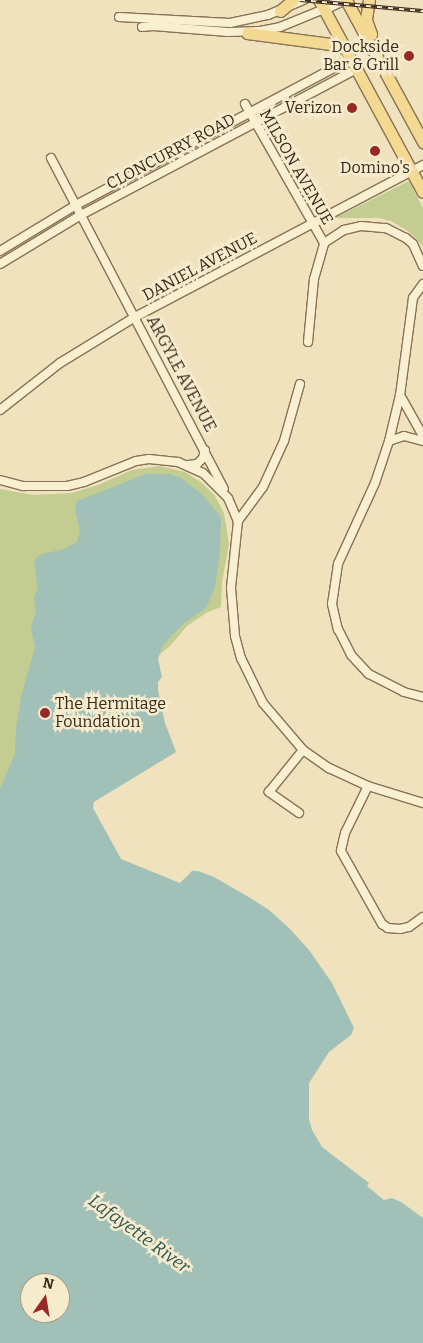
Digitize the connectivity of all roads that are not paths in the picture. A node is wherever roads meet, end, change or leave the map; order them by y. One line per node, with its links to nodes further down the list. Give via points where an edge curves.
1 (293, 0): 6 (main road)
2 (304, 0): 6 (street)
3 (345, 0): 5 (main road); 14 (main road)
4 (369, 0): 14 (main road, via 367,26 408,104)
5 (322, 5): 9 (street, via 280,27); 10 (main road)
6 (280, 11): 7 (street, via 230,22)
7 (119, 17)
8 (142, 27): 9 (street)
9 (247, 33): 10 (main road, via 338,45)
10 (351, 59): 12 (street, CLONCURRY ROAD); 13 (street, CLONCURRY ROAD); 18 (main road)
11 (245, 104): 12 (street, MILSON AVENUE)
12 (249, 113): 13 (street, MILSON AVENUE); 20 (street, CLONCURRY ROAD)
13 (255, 123): 21 (street, CLONCURRY ROAD); 22 (street, MILSON AVENUE)
14 (412, 123): 15 (main road)
15 (423, 142)
16 (51, 158): 20 (street, ARGYLE AVENUE)
17 (423, 165): 18 (street, DANIEL AVENUE)
18 (412, 171): 19 (main road); 22 (street, DANIEL AVENUE)
19 (423, 192)
20 (76, 205): 21 (street, ARGYLE AVENUE); 24 (street, CLONCURRY ROAD)
21 (81, 215): 25 (street, CLONCURRY ROAD); 28 (street, ARGYLE AVENUE)
22 (312, 223): 23 (street, MILSON AVENUE); 28 (street, DANIEL AVENUE)
23 (324, 243): 26 (street, via 344,230 361,226 386,228 413,244); 29 (street, via 314,278)
24 (0, 251)
25 (0, 264)
26 (423, 266)
27 (423, 284): 31 (street, via 413,298)
28 (135, 317): 32 (street, DANIEL AVENUE, via 60,363); 36 (street, ARGYLE AVENUE)
29 (308, 342)
30 (300, 384): 40 (street, via 284,441 267,480)
31 (400, 395): 33 (street); 34 (street)
32 (0, 410)
33 (423, 436)
34 (389, 441): 35 (street, via 404,436); 41 (street, via 375,483 338,564 332,604 338,629 351,655 369,674 404,692)
35 (423, 441)
36 (205, 450): 37 (street, via 197,464); 39 (street, ARGYLE AVENUE)
37 (188, 465): 38 (street, via 163,459 136,461 67,486 29,487); 39 (street, via 214,482)
38 (0, 480)
39 (228, 498): 40 (street, ARGYLE AVENUE)
40 (238, 521): 42 (street, via 231,598 241,658 262,703)
41 (423, 697)
42 (303, 750): 43 (street, via 329,768); 45 (street, via 269,792)
43 (368, 786): 44 (street); 46 (street, via 345,833 341,851 382,924 400,929)
44 (423, 803)
45 (300, 813)
46 (423, 917)

